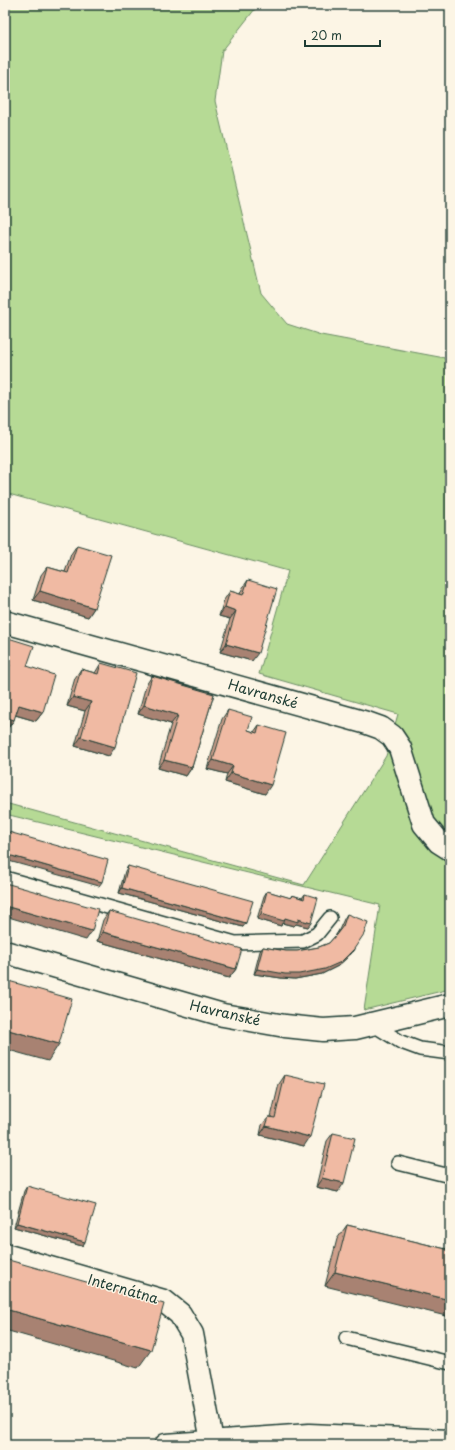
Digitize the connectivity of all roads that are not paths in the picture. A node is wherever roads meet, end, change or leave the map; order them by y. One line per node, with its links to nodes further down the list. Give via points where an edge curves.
1 (5, 622): 2 (street, Havranské, via 381,728 392,736 400,748 424,824 439,842)
2 (450, 849)
3 (5, 878): 4 (lane, via 235,942 303,941 317,934)
4 (330, 918)
5 (5, 952): 7 (street, Havranské, via 223,1015 323,1030)
6 (450, 1005): 7 (street, Havranské)
7 (372, 1024): 8 (lane, via 401,1042 420,1049)
8 (450, 1053)
9 (398, 1163): 10 (lane)
10 (450, 1176)
11 (5, 1254): 14 (street, Internátna, via 164,1301 180,1314 192,1334)
12 (346, 1338): 13 (lane)
13 (450, 1364)
14 (212, 1441): 15 (street, via 310,1435); 17 (street)
15 (355, 1441): 16 (street)
16 (450, 1441)
17 (166, 1445)

